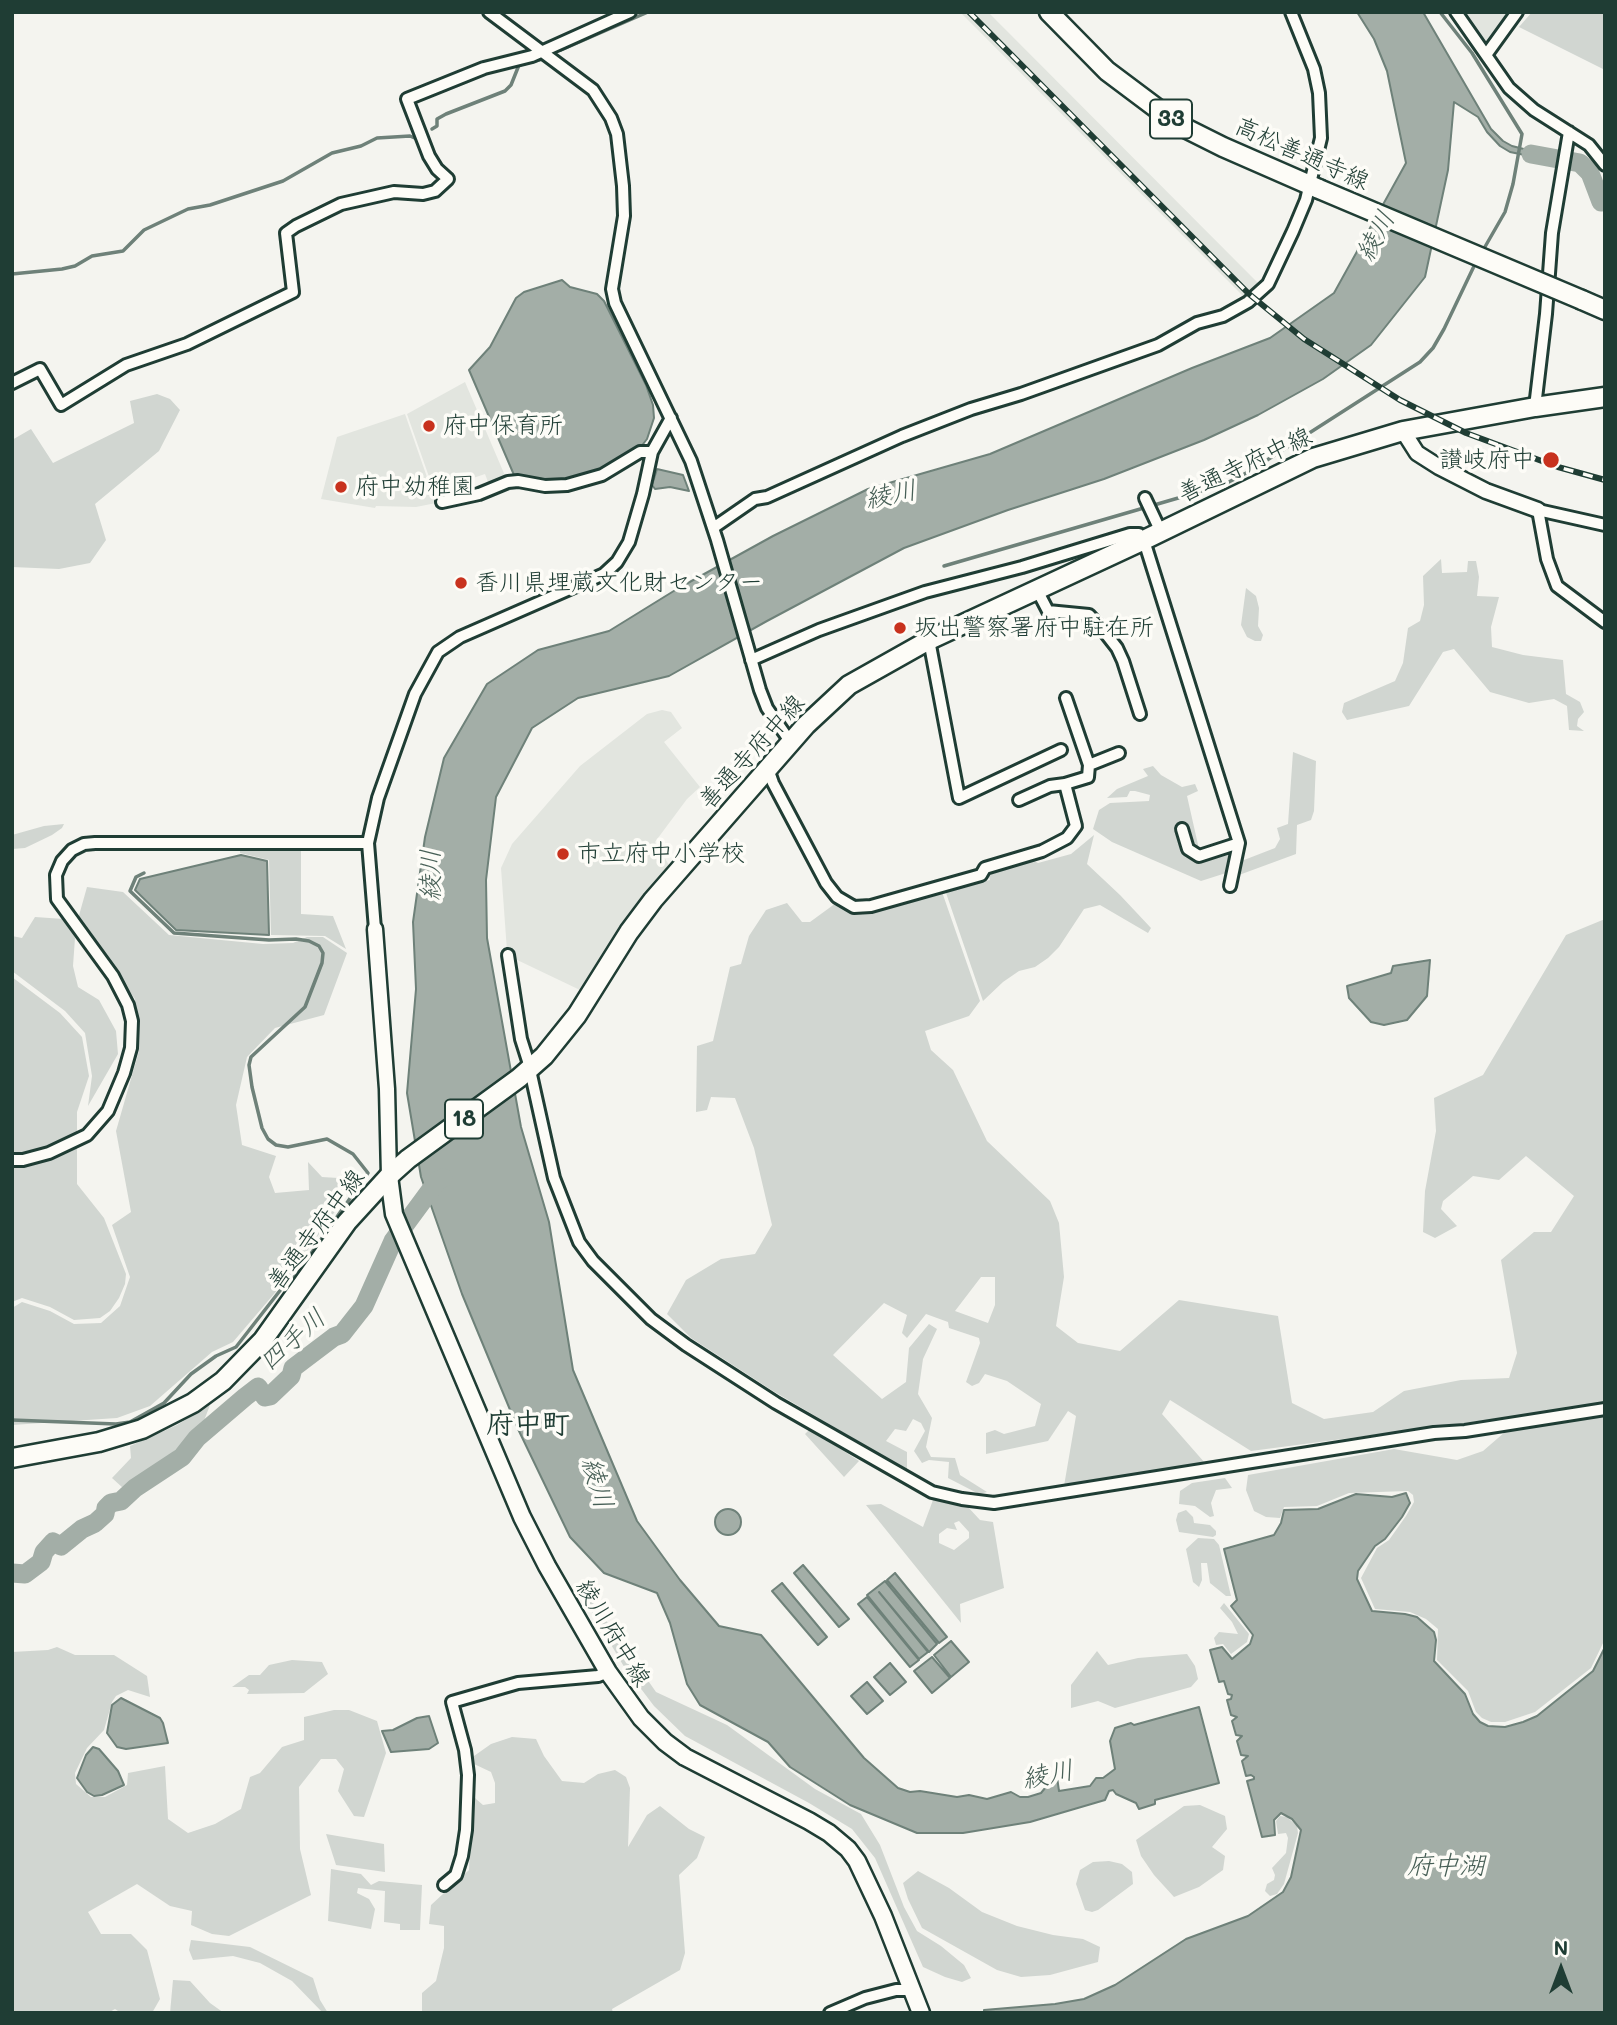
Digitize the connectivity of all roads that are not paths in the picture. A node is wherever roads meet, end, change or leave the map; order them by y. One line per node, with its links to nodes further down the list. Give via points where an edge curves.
1 (489, 12): 7 (street)
2 (630, 12): 7 (street)
3 (1291, 12): 11 (street, via 1319,93 1321,138)
4 (1456, 12): 8 (street)
5 (1517, 12): 8 (street)
6 (1057, 15): 11 (main road, 高松善通寺線 / 33, via 1107,71 1179,125)
7 (542, 51): 13 (street, via 407,99 429,156 448,179 435,191 423,194 394,192 341,204 286,233 293,292 187,344 126,365 61,405 40,369); 16 (street, via 593,90 614,126 624,216 612,289)
8 (1486, 55): 9 (street, via 1509,88)
9 (1569, 132): 10 (street, via 1589,145); 15 (street, via 1552,233)
10 (1605, 165)
11 (1314, 187): 12 (main road, 高松善通寺線 / 33, bridge); 23 (street, via 1268,284 1248,302 1158,345 902,436 755,499)
12 (1605, 310)
13 (12, 383)
14 (1605, 397): 15 (main road, 善通寺府中線 / 18)
15 (1535, 407): 17 (main road, 善通寺府中線 / 18)
16 (671, 418): 18 (street); 23 (street)
17 (1404, 431): 21 (street, via 1417,453 1438,467); 24 (main road, 善通寺府中線 / 18, via 1313,458)
18 (652, 452): 19 (street, via 640,452 602,475 567,485 508,482); 40 (street, via 629,542 617,562 604,574 460,637 438,652 415,694 378,797)
19 (442, 502)
20 (1148, 505): 24 (street)
21 (1538, 510): 22 (street); 27 (street, via 1557,586)
22 (1605, 525)
23 (713, 528): 29 (street)
24 (1161, 532): 25 (main road, 善通寺府中線 / 18)
25 (1144, 540): 26 (main road, 善通寺府中線 / 18); 29 (street, via 1139,534 1130,534 925,593); 41 (street)
26 (1037, 588): 28 (main road, 善通寺府中線 / 18); 31 (street, via 1048,611 1089,615 1104,630 1123,661)
27 (1605, 622)
28 (929, 640): 32 (main road, 善通寺府中線 / 18, via 849,685); 33 (street, via 959,798)
29 (751, 658): 32 (street, via 768,708)
30 (1066, 698): 35 (street)
31 (1140, 713)
32 (793, 741): 36 (main road, 善通寺府中線 / 18)
33 (1061, 750)
34 (1119, 753): 35 (street)
35 (1089, 765): 37 (street, via 1088,777)
36 (768, 769): 37 (street, via 826,883 854,907 981,875 985,868 1067,838 1076,826); 45 (main road, 善通寺府中線 / 18, via 653,900 578,1015)
37 (1065, 784): 38 (street)
38 (1019, 800)
39 (1182, 829): 41 (street, via 1188,849 1199,856)
40 (368, 843): 43 (street); 46 (street, via 95,843 72,850 56,875 57,899 113,976 128,1005 131,1048 108,1111 87,1135 50,1153)
41 (1239, 843): 42 (street)
42 (1230, 886)
43 (375, 929): 47 (street)
44 (508, 955): 45 (street)
45 (525, 1074): 47 (main road, 善通寺府中線 / 18); 48 (street, via 554,1178 579,1241 593,1261 651,1319 696,1352 932,1492 994,1503)
46 (12, 1160)
47 (389, 1176): 49 (main road, 善通寺府中線 / 18, via 347,1222 263,1340 207,1393 159,1422 122,1436); 50 (main road, 綾川府中線, via 398,1224 522,1517)
48 (1605, 1409)
49 (12, 1458)
50 (608, 1672): 51 (street, via 518,1683 452,1702 468,1775 466,1830 456,1875); 52 (main road, 綾川府中線, via 641,1718 685,1757 809,1821 848,1849)
51 (444, 1885)
52 (914, 1990): 53 (street, via 865,1998); 54 (main road, 綾川府中線)
53 (830, 2013)
54 (921, 2013)

